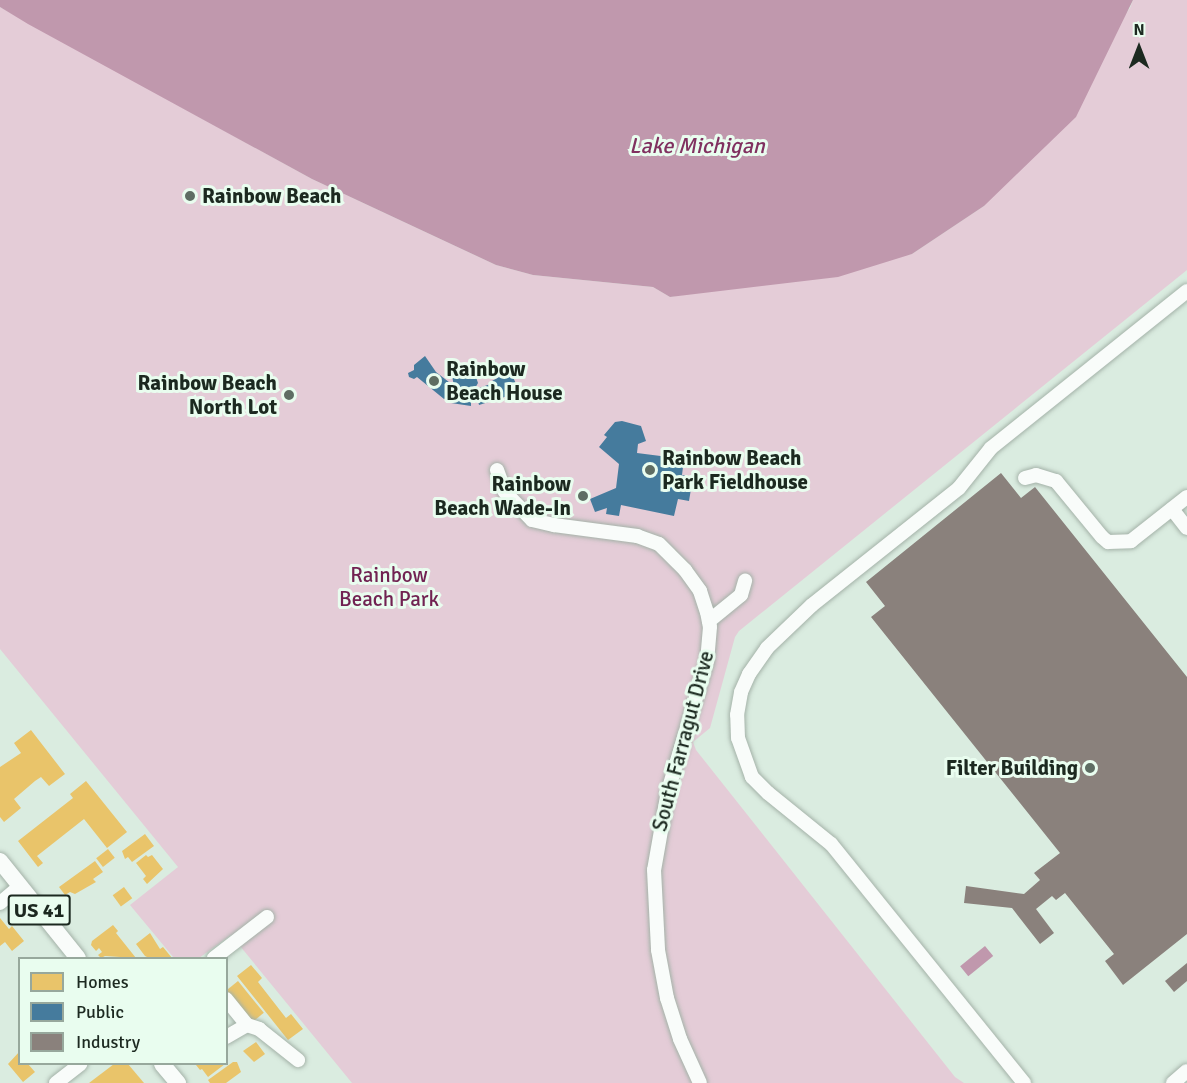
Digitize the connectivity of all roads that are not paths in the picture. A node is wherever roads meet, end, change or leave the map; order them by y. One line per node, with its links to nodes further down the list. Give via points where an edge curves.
1 (1187, 291): 23 (street, via 991,448 959,488 812,605 767,648 741,692 738,738 752,777 831,844)
2 (497, 470): 22 (street, South Farragut Drive, via 505,492 532,520 637,536 659,544 686,570 700,591 708,616 707,660 668,791 654,870 658,950 667,998)
3 (1024, 478): 5 (street, via 1036,475 1056,481 1108,542 1131,541)
4 (1187, 497): 5 (street)
5 (1172, 509): 6 (street)
6 (1187, 528)
7 (0, 861): 8 (main road, US 41)
8 (20, 886): 9 (street); 11 (main road, US 41)
9 (0, 903)
10 (267, 917): 12 (street)
11 (77, 957)
12 (215, 957)
13 (228, 1001): 14 (street)
14 (247, 1025): 15 (street); 16 (street, via 259,1029)
15 (228, 1036)
16 (298, 1060)
17 (79, 1065): 20 (street)
18 (163, 1065): 21 (main road)
19 (1187, 1071): 24 (street)
20 (56, 1083)
21 (178, 1083)
22 (699, 1083)
23 (1024, 1083)
24 (1173, 1083)

